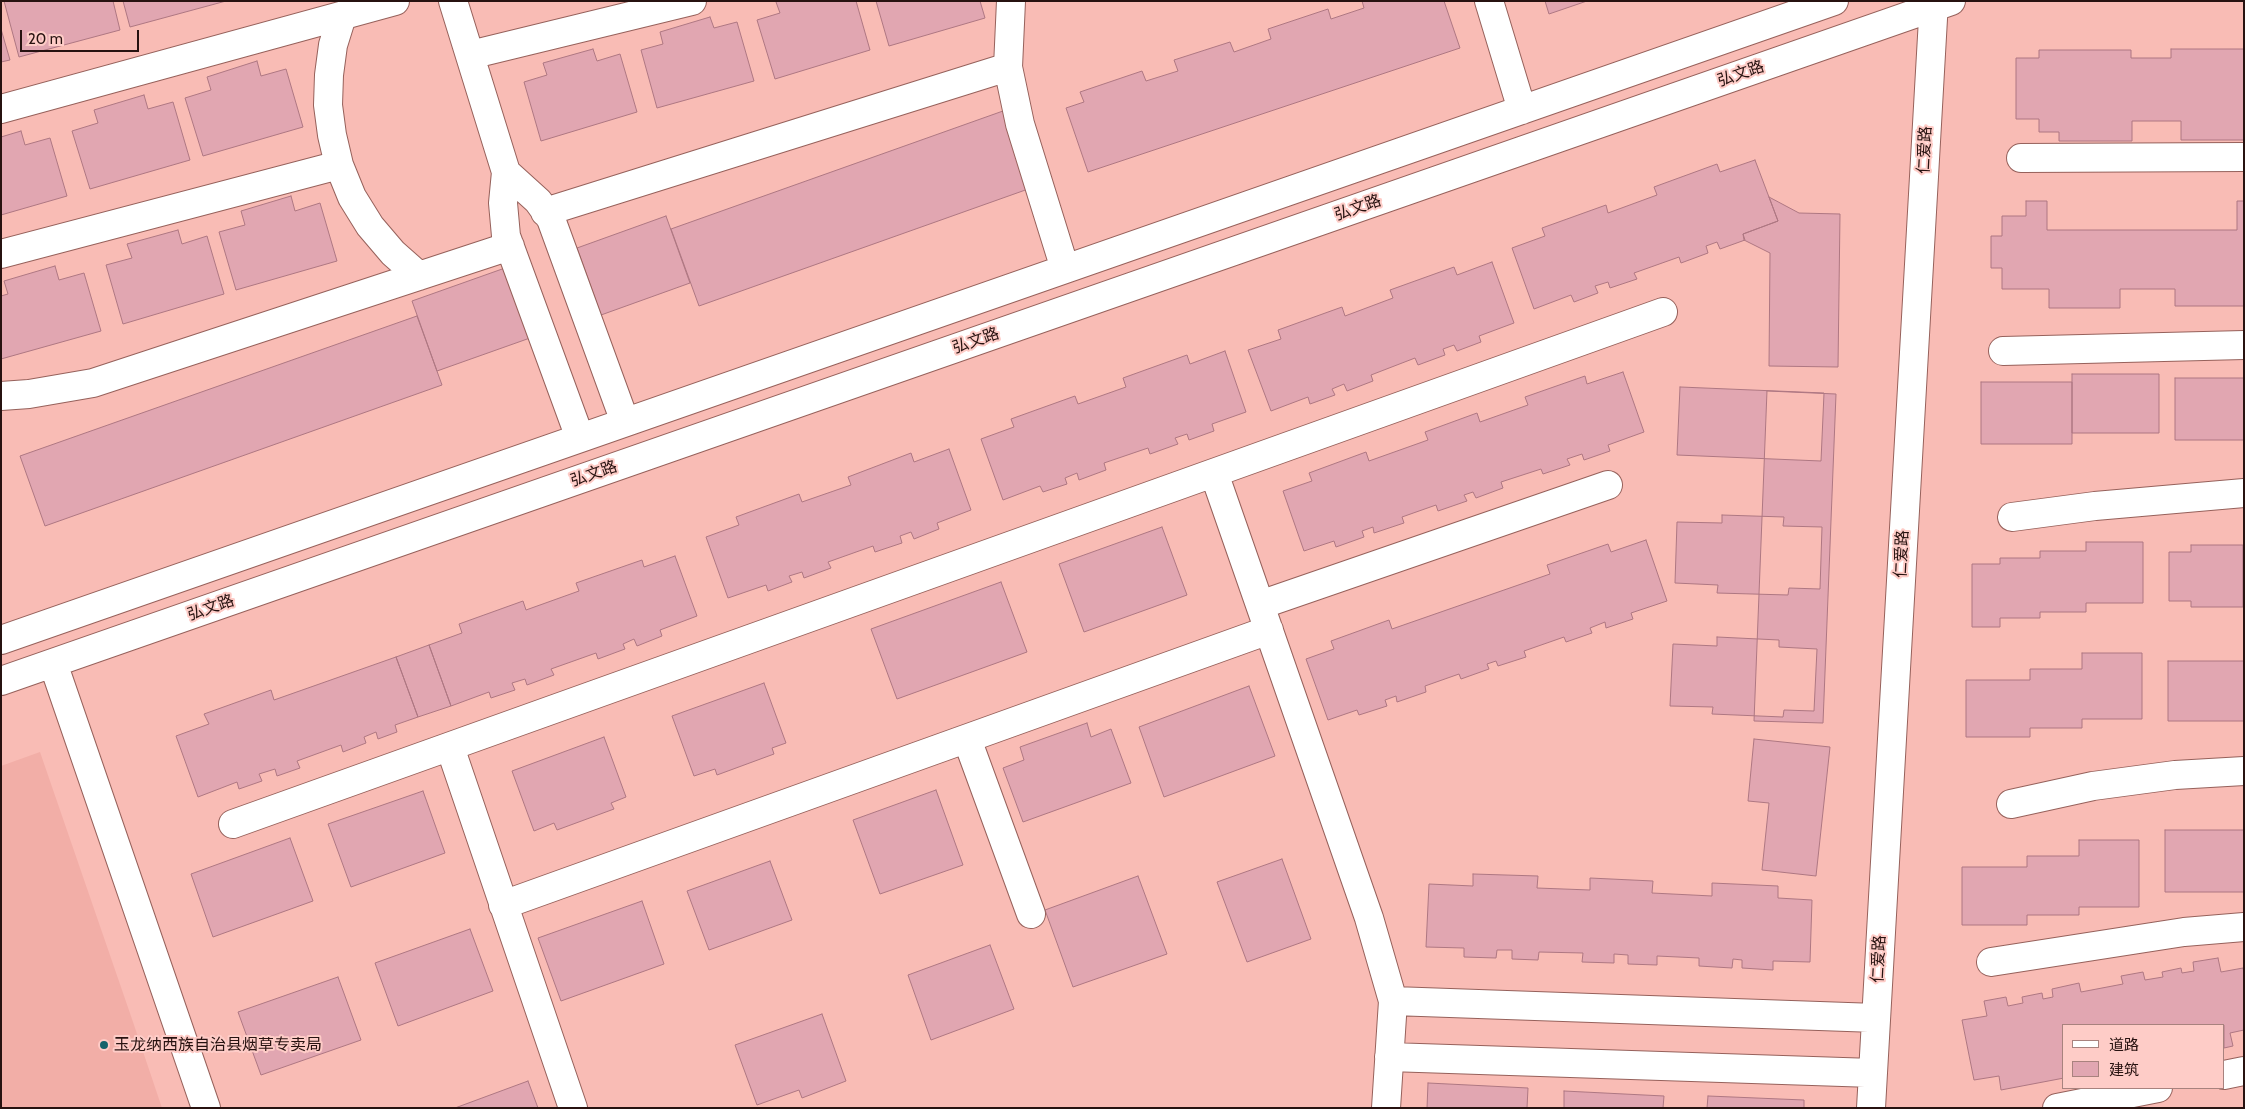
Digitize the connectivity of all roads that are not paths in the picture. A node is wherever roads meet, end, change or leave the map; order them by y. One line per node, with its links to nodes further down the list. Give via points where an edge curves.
1 (394, 1): 8 (street)
2 (453, 1): 9 (street)
3 (692, 1): 9 (street)
4 (1011, 1): 10 (street)
5 (1489, 1): 12 (street)
6 (1834, 1): 12 (street)
7 (1939, 3): 35 (street, 弘文路); 47 (street, 仁爱路)
8 (342, 16): 11 (street); 15 (street, via 328,90 332,135)
9 (470, 55): 16 (street)
10 (1008, 67): 17 (street); 20 (street, via 1020,124)
11 (1, 109)
12 (1522, 110): 20 (street)
13 (2021, 158): 14 (street)
14 (2244, 158)
15 (339, 165): 19 (street); 21 (street, via 352,197 370,226)
16 (506, 172): 17 (street); 18 (street, via 503,220)
17 (545, 212): 26 (street, via 551,219)
18 (510, 246): 21 (street); 27 (street)
19 (1, 254)
20 (1065, 269): 26 (street)
21 (419, 276): 25 (street, via 93,384)
22 (1663, 312): 28 (street)
23 (2244, 345): 24 (street)
24 (2003, 351)
25 (1, 396)
26 (625, 422): 27 (street)
27 (580, 438): 34 (street)
28 (1214, 473): 32 (street); 38 (street)
29 (1608, 485): 32 (street)
30 (2244, 493): 31 (street)
31 (2012, 517)
32 (1260, 605): 33 (street)
33 (1269, 630): 37 (street); 46 (street, via 1369,918)
34 (1, 640)
35 (53, 663): 36 (street, 弘文路); 53 (street)
36 (1, 681)
37 (967, 739): 42 (street); 43 (street)
38 (450, 747): 41 (street); 42 (street)
39 (2244, 771): 40 (street, via 2175,775 2092,786)
40 (2011, 804)
41 (233, 824)
42 (503, 905): 54 (street)
43 (1031, 914)
44 (2244, 927): 45 (street, via 2184,932)
45 (1991, 962)
46 (1393, 1001): 47 (street); 48 (street)
47 (1876, 1018): 50 (street, 仁爱路)
48 (1389, 1057): 50 (street); 55 (street)
49 (2244, 1071): 51 (street)
50 (1873, 1073): 56 (street, 仁爱路)
51 (2225, 1075)
52 (2153, 1089): 57 (street)
53 (206, 1108)
54 (573, 1108)
55 (1386, 1108)
56 (1871, 1108)
57 (2058, 1108)

